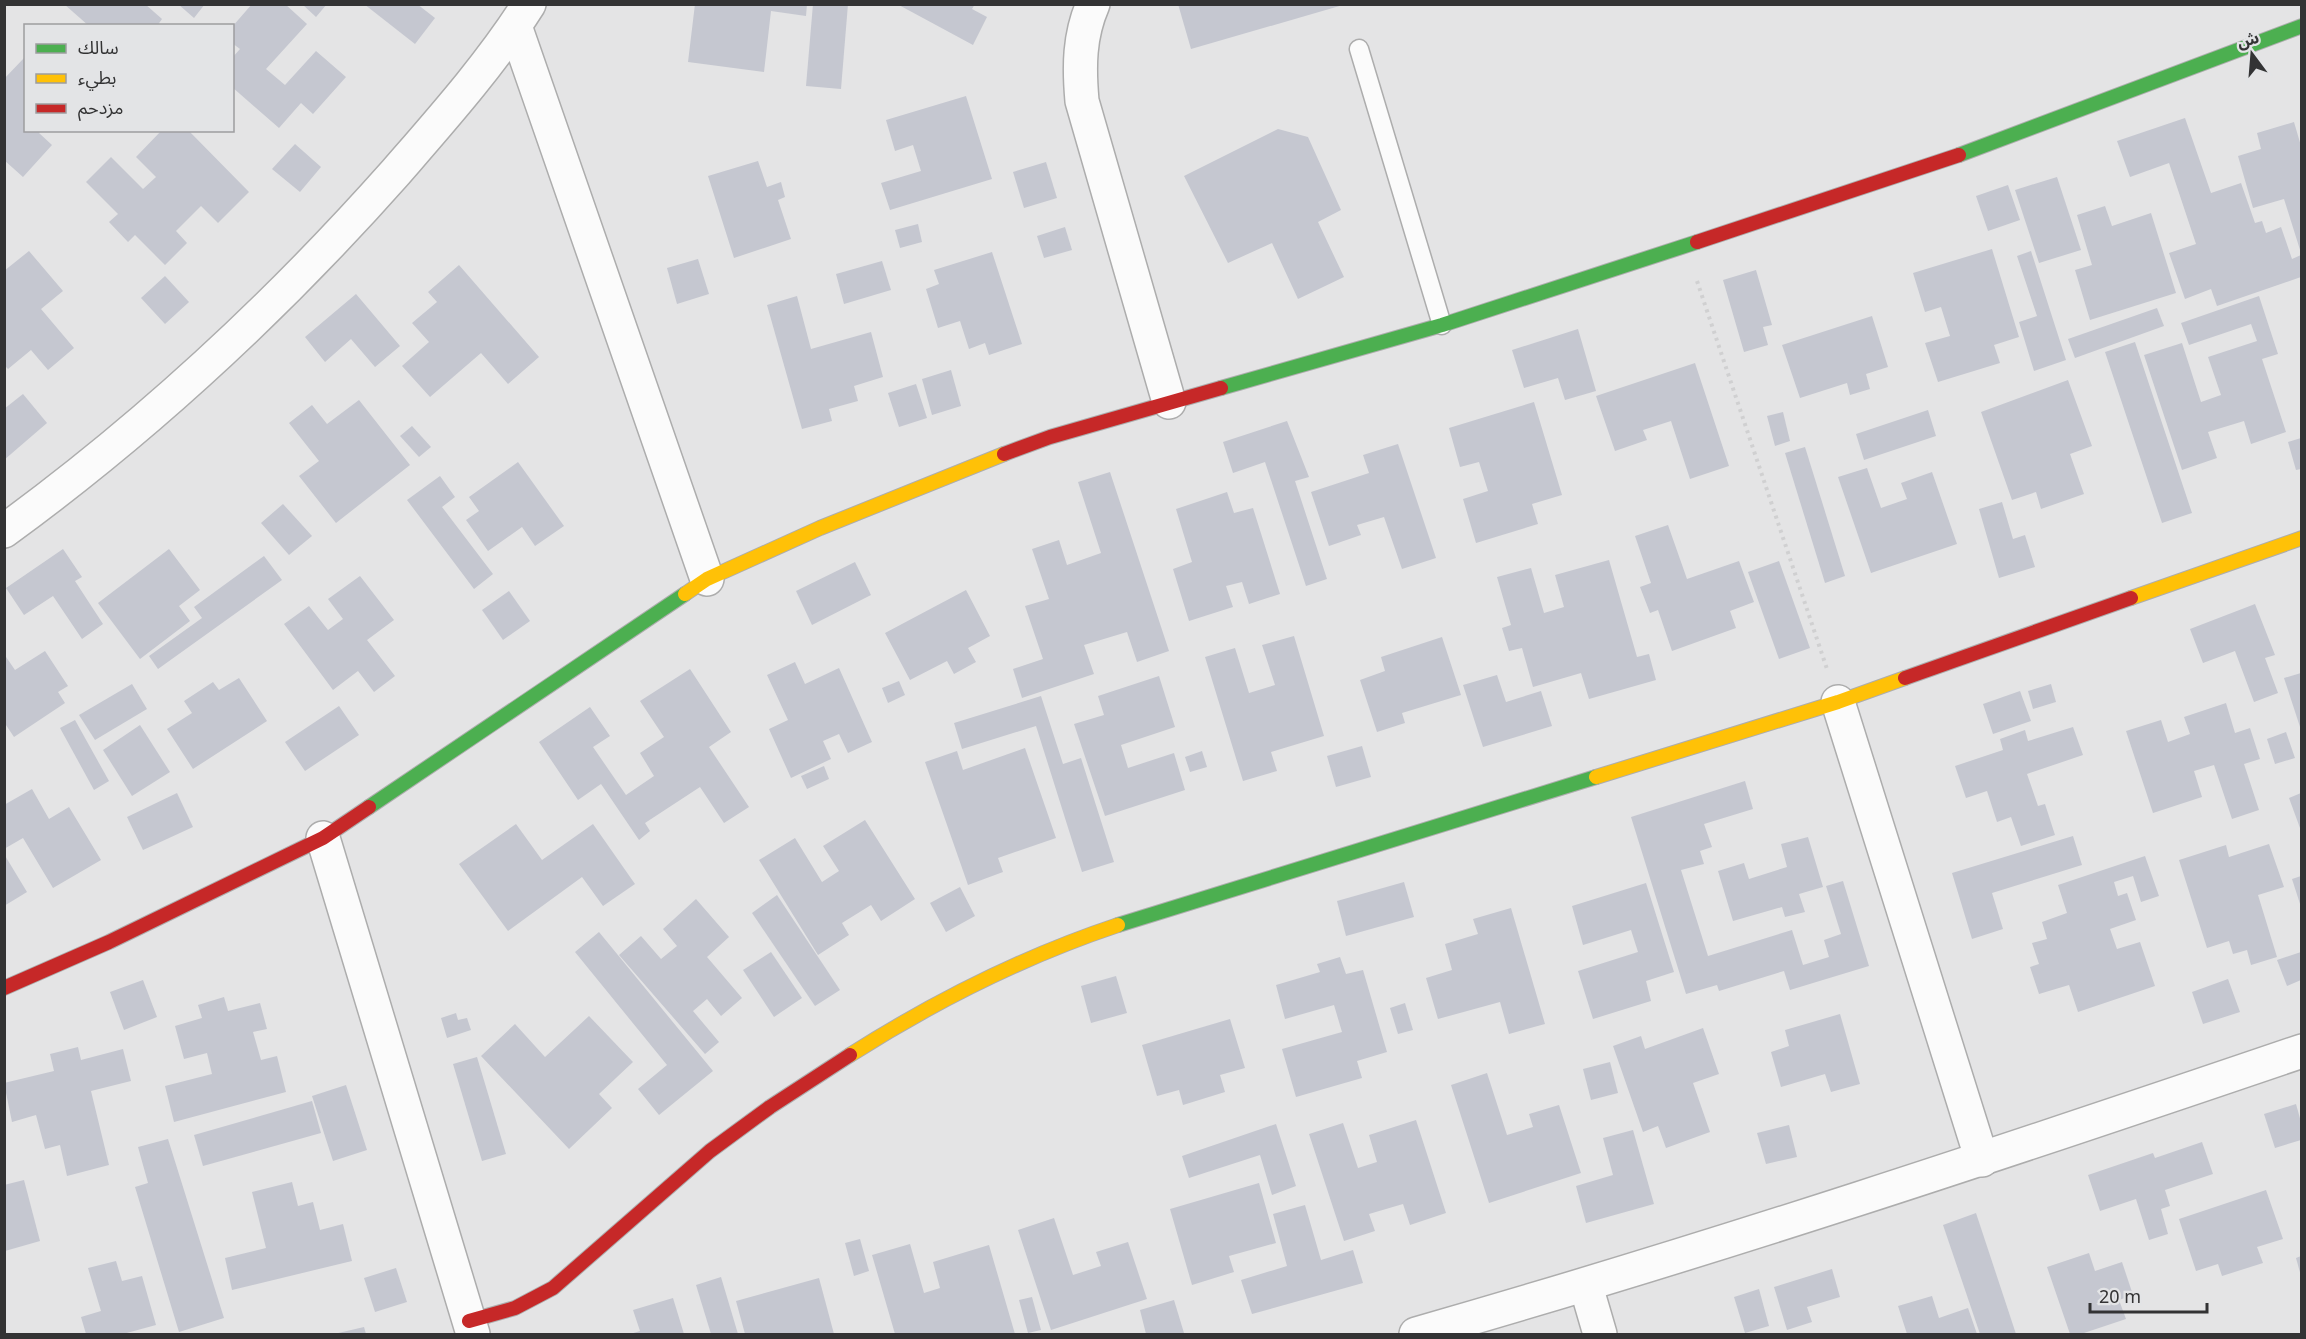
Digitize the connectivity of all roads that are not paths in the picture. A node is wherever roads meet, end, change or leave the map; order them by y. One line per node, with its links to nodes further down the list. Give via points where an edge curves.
1 (1093, 4): 6 (street, via 1079,61 1082,101)
2 (522, 15): 7 (street, via 434,129 346,228 254,321 157,410); 9 (street)
3 (2301, 26): 5 (street, via 1991,145)
4 (1359, 49): 5 (lane)
5 (1442, 325): 6 (street)
6 (1169, 402): 9 (street, via 1050,438 934,480)
7 (4, 531)
8 (2301, 538): 10 (street)
9 (707, 579): 11 (street)
10 (1838, 702): 14 (street); 16 (street, via 1156,912 1005,969 933,1005 863,1047 740,1129 664,1189 572,1274 540,1296)
11 (323, 838): 12 (street, via 109,942); 16 (street)
12 (4, 988)
13 (2301, 1051): 14 (street)
14 (1982, 1160): 15 (street)
15 (1586, 1286): 17 (street); 18 (street)
16 (471, 1328)
17 (1416, 1335)
18 (1600, 1335)

